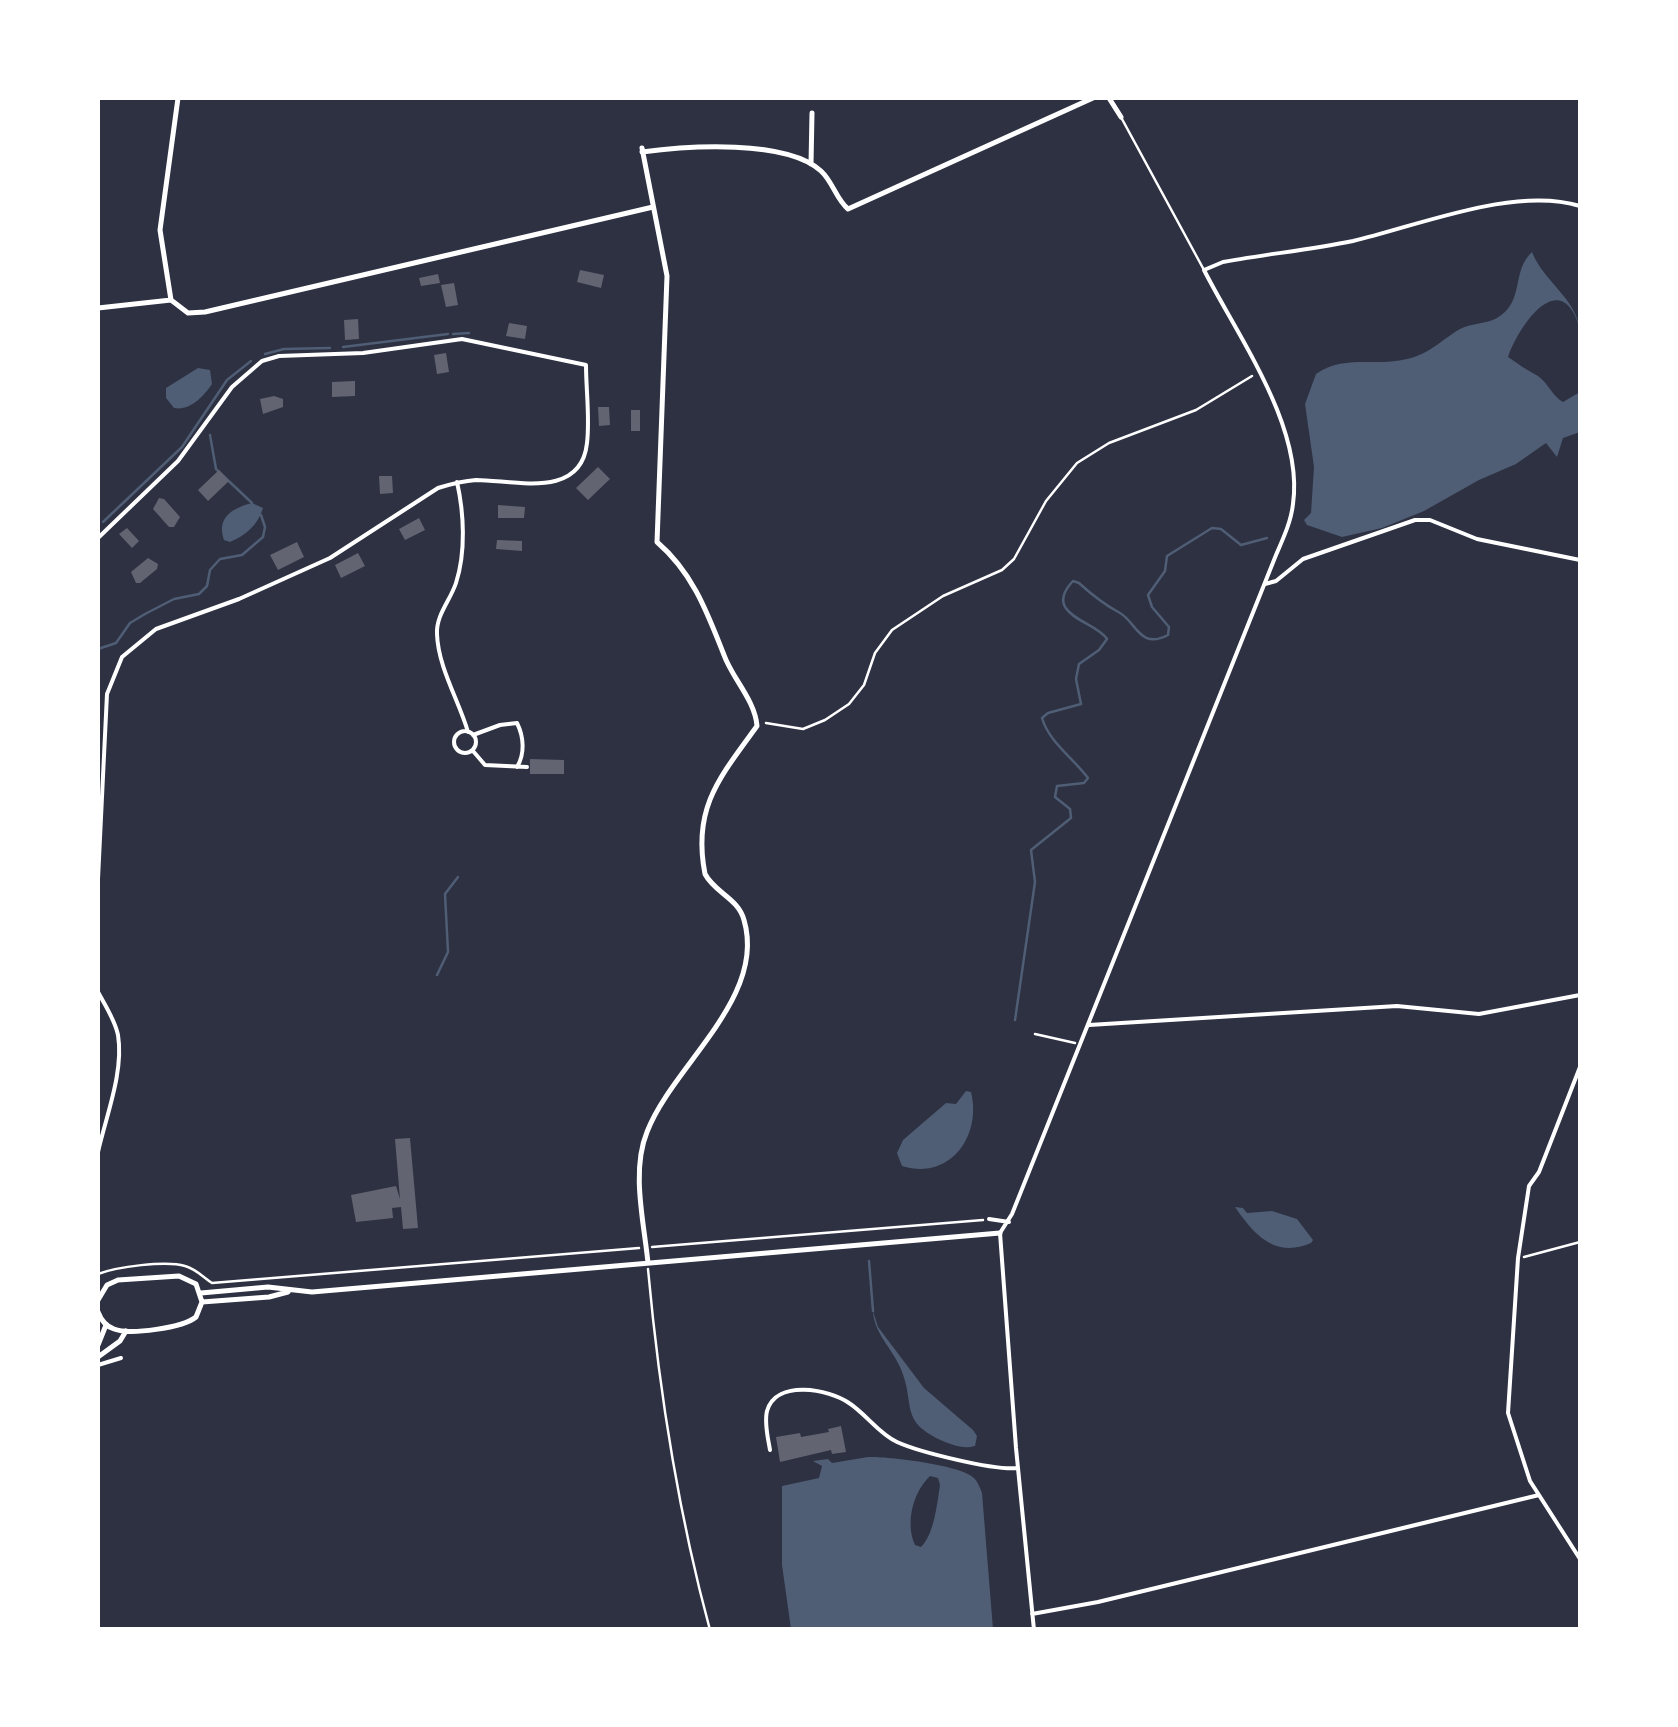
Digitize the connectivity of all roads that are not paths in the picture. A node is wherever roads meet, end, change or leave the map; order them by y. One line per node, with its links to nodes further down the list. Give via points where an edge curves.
1 (178, 98): 10 (street, via 160,230)
2 (1093, 98): 6 (street, via 855,208 843,207)
3 (1109, 98): 5 (street)
4 (812, 113): 6 (street)
5 (1121, 117): 9 (lane)
6 (811, 164): 8 (street, via 768,152 642,150)
7 (1580, 206): 9 (street, via 1509,200)
8 (653, 207): 10 (street, via 204,312 188,313); 29 (street, via 667,276 657,542 703,602 756,726 710,795 701,828 705,874 738,906 748,952 731,1000 643,1145)
9 (1204, 270): 15 (street, via 1290,439 1292,514)
10 (171, 300): 11 (street)
11 (98, 308)
12 (457, 482): 13 (street, via 546,484 572,473 587,443 586,364 462,340 262,361 232,387 178,460); 16 (street, via 460,564 436,632); 20 (street, via 424,494 330,558 156,629 122,657 107,694)
13 (98, 538)
14 (1580, 560): 15 (street, via 1415,520 1303,560)
15 (1265, 584): 23 (street)
16 (471, 734): 17 (street); 17 (street, via 459,733 454,744 462,752); 18 (street, via 517,724 523,754)
17 (472, 750): 18 (street, via 485,765)
18 (517, 767): 19 (street)
19 (526, 767)
20 (98, 879)
21 (98, 992): 25 (street, via 118,1050)
22 (1580, 995): 23 (street, via 1489,1014 1397,1006)
23 (1089, 1025): 27 (street)
24 (1580, 1067): 43 (street, via 1529,1186 1518,1258 1508,1413)
25 (98, 1152)
26 (989, 1220): 27 (street)
27 (1008, 1222): 28 (street)
28 (1000, 1233): 29 (street); 42 (street)
29 (648, 1263): 30 (street)
30 (288, 1291): 31 (street, via 268,1286); 33 (street)
31 (201, 1293): 32 (street, via 179,1276 112,1282); 33 (street)
32 (98, 1298)
33 (202, 1302): 36 (street, via 186,1324)
34 (98, 1312): 35 (street)
35 (106, 1325): 36 (street); 37 (street)
36 (126, 1330): 38 (street)
37 (98, 1345)
38 (98, 1357)
39 (121, 1358): 40 (street)
40 (98, 1365)
41 (770, 1450): 42 (street, via 771,1404 785,1392 812,1391 850,1404 898,1442)
42 (1018, 1468): 45 (street)
43 (1540, 1495): 44 (street); 45 (street)
44 (1580, 1559)
45 (1032, 1614): 46 (street)
46 (1034, 1630)

